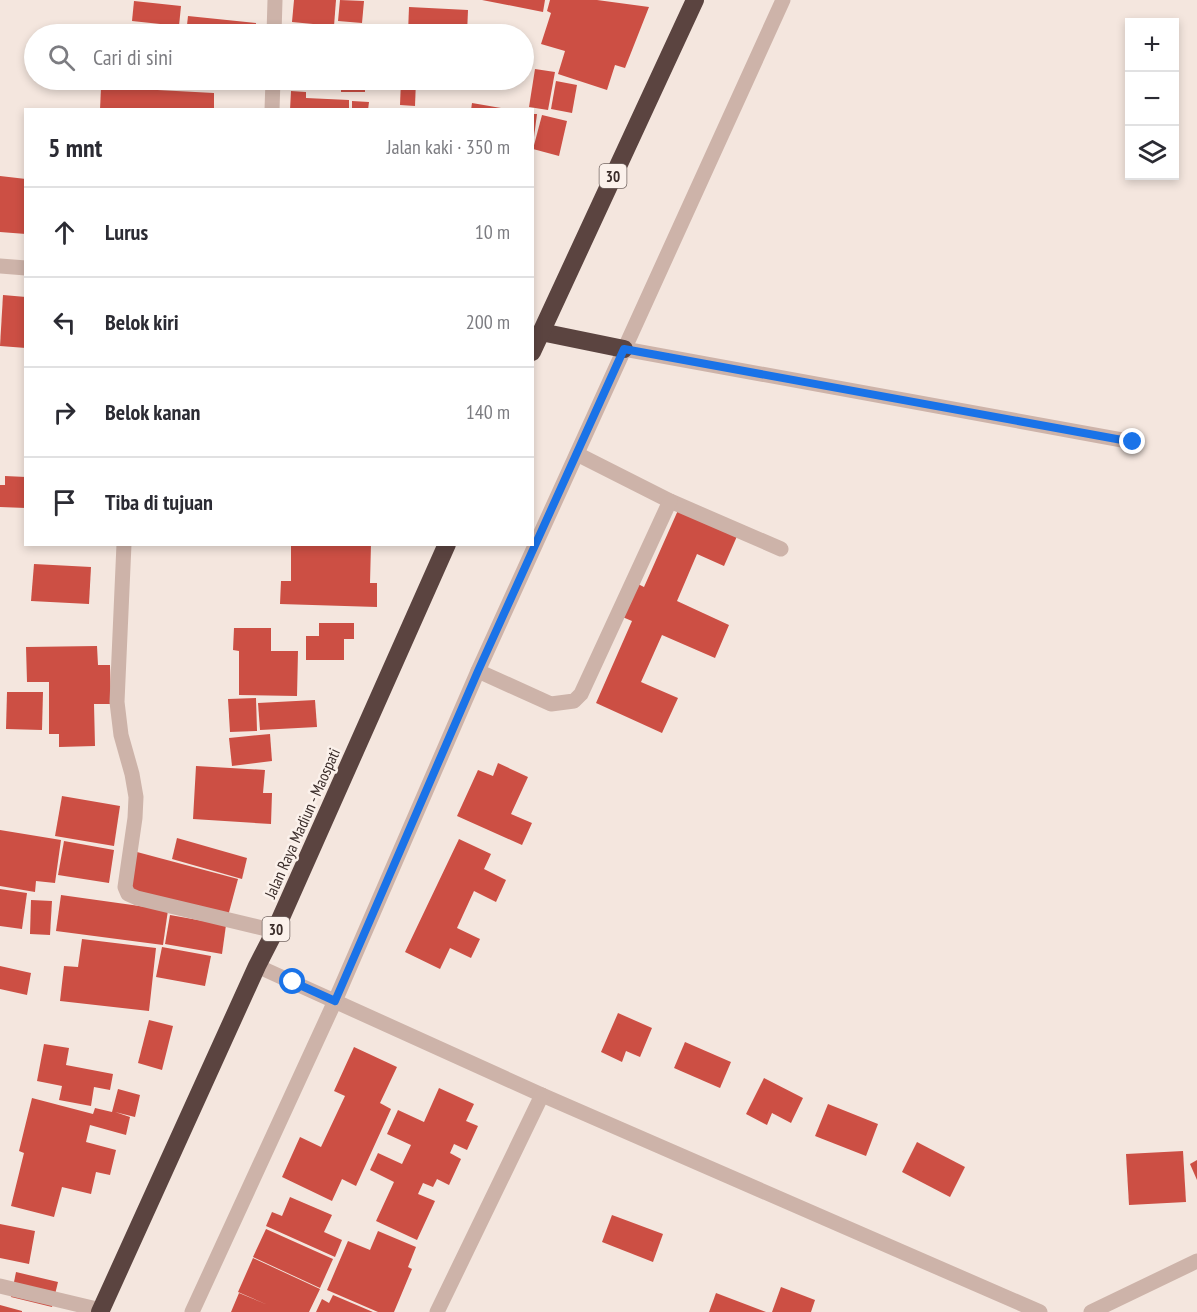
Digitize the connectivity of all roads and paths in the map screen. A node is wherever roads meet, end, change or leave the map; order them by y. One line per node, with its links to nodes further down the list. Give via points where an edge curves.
1 (275, 0): 4 (street)
2 (695, 0): 9 (highway, 30)
3 (783, 0): 10 (street)
4 (274, 24)
5 (273, 90): 6 (street)
6 (272, 108)
7 (0, 266): 8 (street)
8 (24, 268)
9 (537, 332): 10 (highway)
10 (624, 349): 11 (street); 12 (street)
11 (1133, 442)
12 (577, 454): 13 (street); 17 (street)
13 (670, 501): 16 (street); 17 (street, via 581,694 574,700 551,704)
14 (124, 546): 18 (street, via 117,702 120,735 136,797 125,887 136,898)
15 (446, 546): 18 (highway, Jalan Raya Madiun - Maospati / 30)
16 (781, 549)
17 (478, 671): 20 (street)
18 (275, 932): 19 (highway, Jalan Raya Madiun - Maospati / 30)
19 (256, 966): 20 (street); 24 (highway, Jalan Raya Madiun - Maospati / 30)
20 (335, 1001): 21 (street); 25 (street)
21 (542, 1095): 26 (street); 27 (street)
22 (1197, 1261): 28 (street)
23 (0, 1287): 24 (street)
24 (101, 1311)
25 (192, 1312)
26 (437, 1312)
27 (1040, 1312)
28 (1091, 1312)

